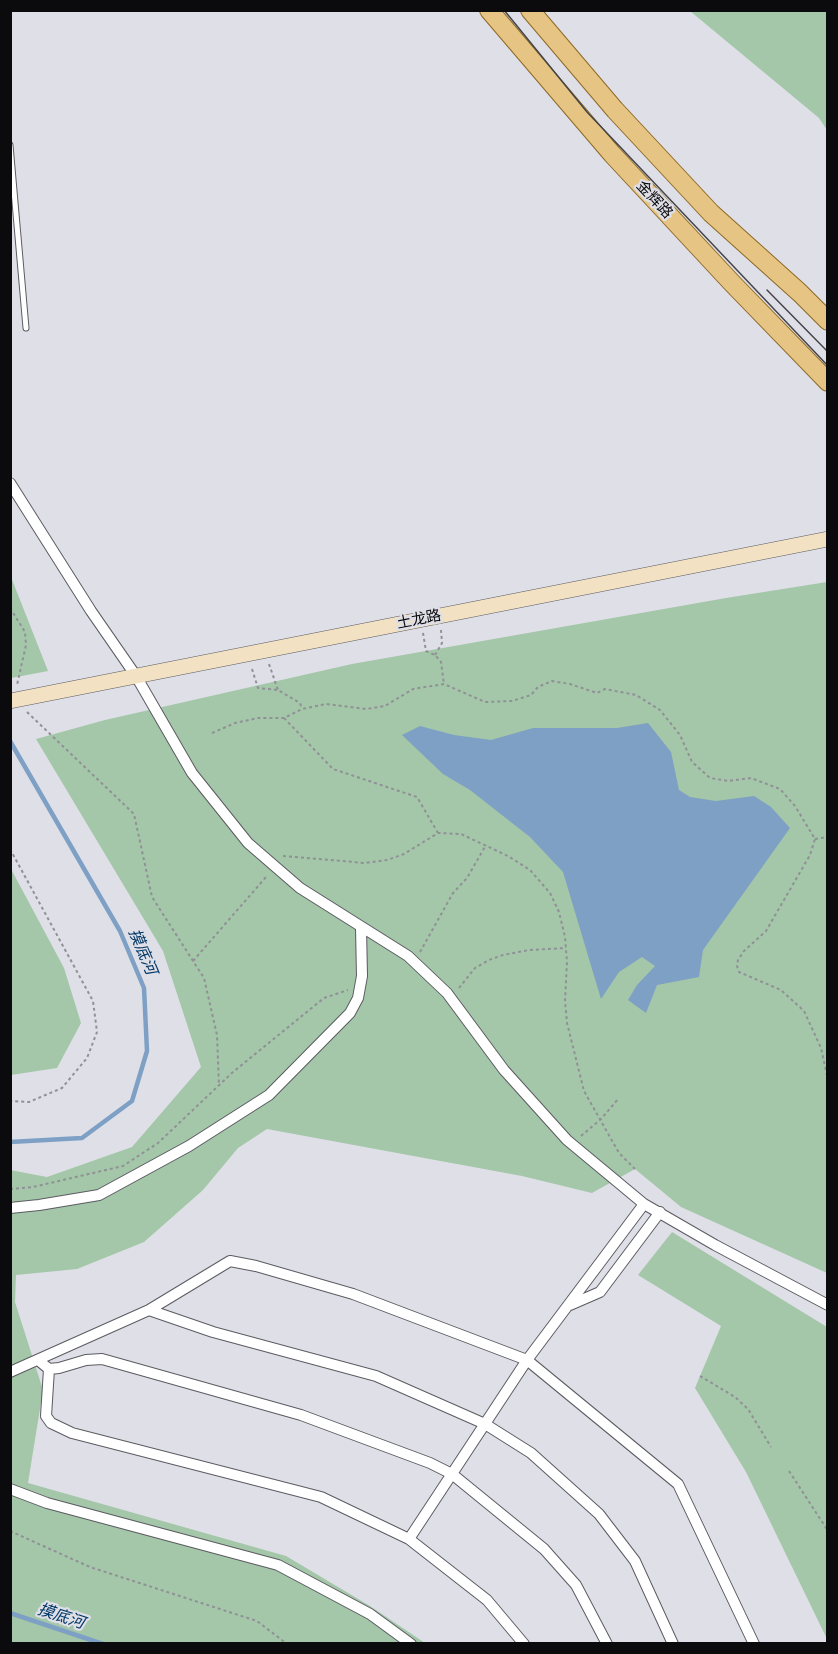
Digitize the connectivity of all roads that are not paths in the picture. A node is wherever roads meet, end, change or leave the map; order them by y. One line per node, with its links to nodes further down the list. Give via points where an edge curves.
1 (489, 10): 6 (main road, 金辉路, via 612,154)
2 (530, 10): 4 (main road, via 615,110 711,213)
3 (10, 145): 5 (lane)
4 (828, 321)
5 (26, 328)
6 (828, 382)
7 (10, 483): 9 (street)
8 (828, 539): 9 (street, 土龙路)
9 (136, 676): 10 (street, 土龙路); 11 (street, via 192,773 248,843 300,888)
10 (13, 700)
11 (361, 928): 12 (street, via 414,962 452,1000 504,1070 572,1144); 13 (street, via 360,986 350,1013 269,1095 189,1146 99,1195)
12 (644, 1204): 14 (street); 15 (street)
13 (10, 1208)
14 (660, 1212): 15 (street, via 600,1292); 16 (street)
15 (570, 1305): 19 (street)
16 (828, 1305)
17 (148, 1310): 18 (street); 19 (street, via 230,1261 353,1294); 22 (street, via 213,1332 376,1376)
18 (38, 1360): 20 (street); 21 (street)
19 (527, 1360): 22 (street); 30 (street, via 678,1484)
20 (49, 1370): 23 (street, via 102,1359 302,1415); 25 (street, via 45,1416 72,1433 321,1497)
21 (10, 1372)
22 (485, 1424): 23 (street); 29 (street, via 531,1453 599,1514 635,1561)
23 (452, 1474): 25 (street); 28 (street, via 544,1549 576,1585)
24 (10, 1489): 26 (street, via 47,1503 278,1565 370,1614)
25 (409, 1539): 27 (street, via 487,1600)
26 (411, 1644)
27 (524, 1644)
28 (607, 1644)
29 (673, 1644)
30 (753, 1644)

